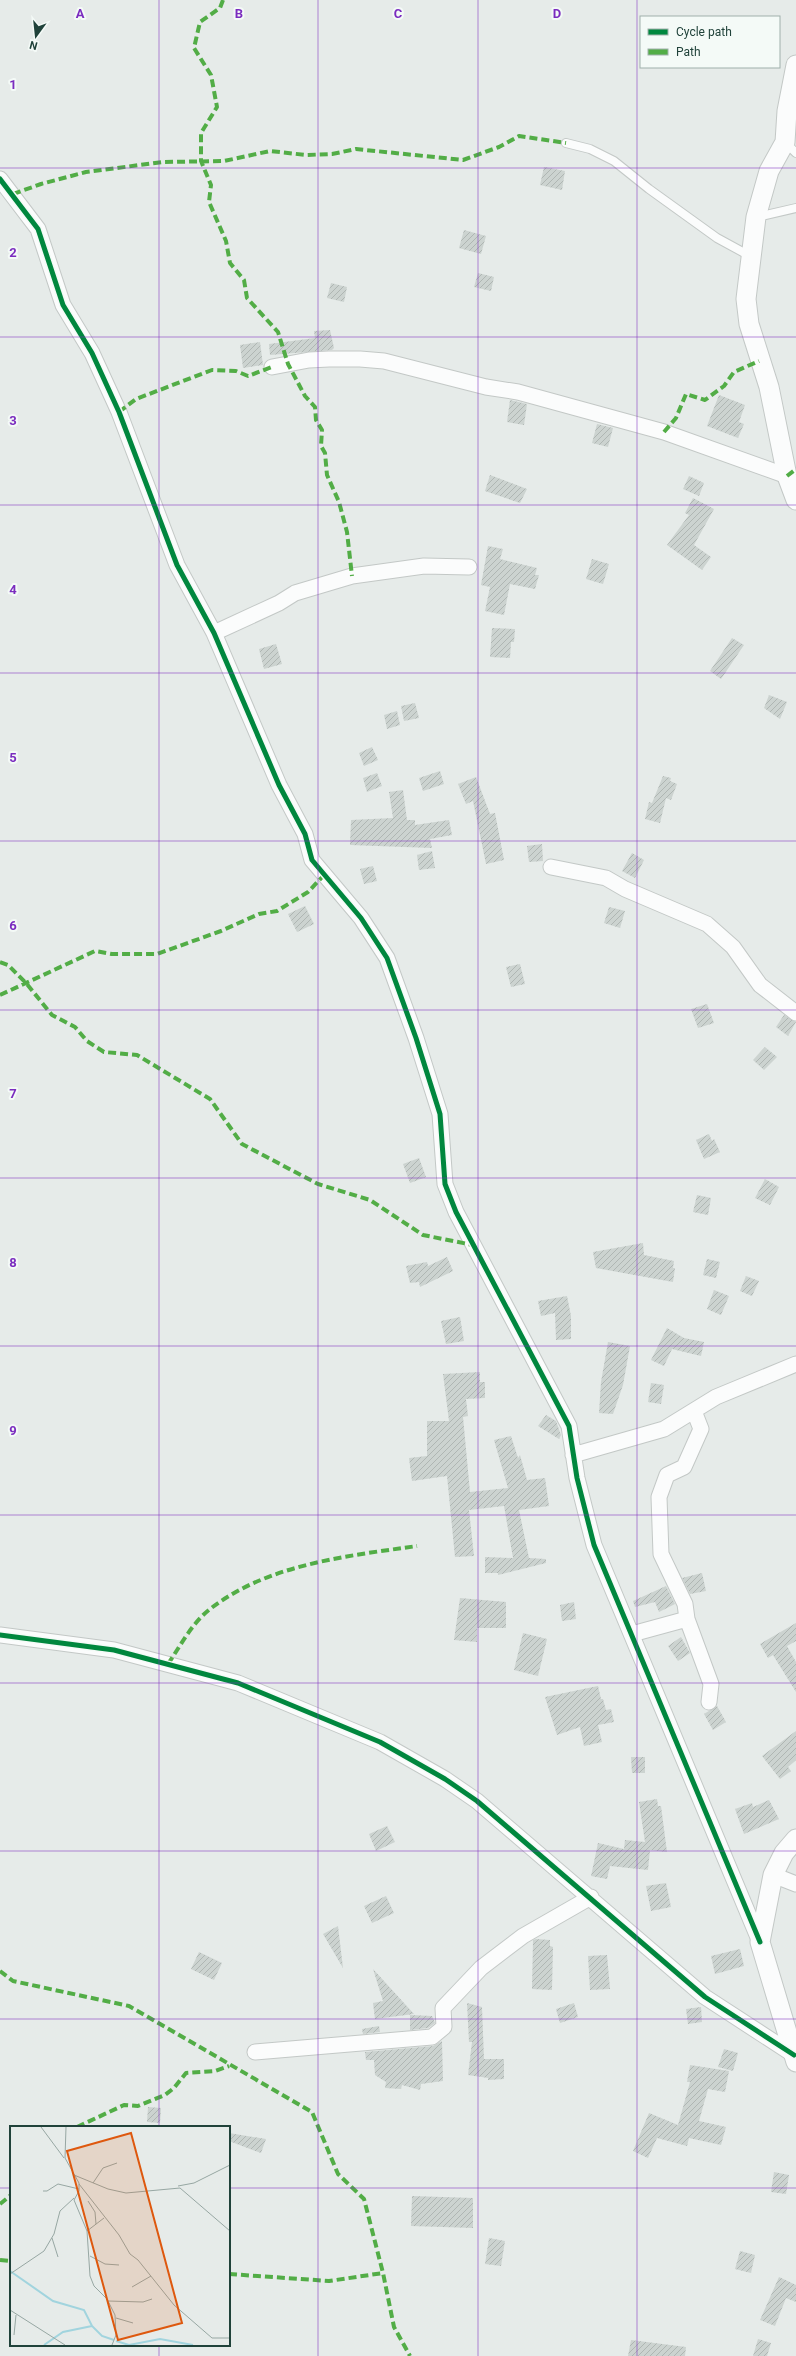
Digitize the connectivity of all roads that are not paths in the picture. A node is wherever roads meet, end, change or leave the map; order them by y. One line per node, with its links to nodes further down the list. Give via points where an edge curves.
1 (796, 65): 3 (street, via 787,111)
2 (566, 143): 7 (lane, via 590,149 614,160 649,190 717,238)
3 (791, 147): 6 (street, via 770,171)
4 (0, 180): 12 (street, via 38,229 63,305 92,353 119,412 176,564)
5 (796, 208): 6 (lane)
6 (756, 218): 7 (street)
7 (750, 256): 9 (street, via 746,299 748,324 769,387)
8 (272, 367): 9 (street, via 309,360 384,361 486,387 518,392 664,432)
9 (787, 476): 10 (street)
10 (796, 500)
11 (469, 567): 12 (street, via 424,566 352,576 295,593)
12 (214, 633): 17 (street, via 279,785 305,834 312,860 361,918 387,958 440,1114 445,1184 456,1212 569,1426)
13 (551, 867): 14 (street, via 606,878 625,889 707,924 733,946 760,985)
14 (796, 1013)
15 (796, 1364): 16 (street, via 716,1397)
16 (694, 1411): 17 (street, via 664,1429); 18 (street, via 701,1429 684,1467 667,1475 659,1497 661,1554 685,1604)
17 (573, 1455): 19 (street, via 594,1545)
18 (687, 1619): 19 (street); 21 (street, via 711,1684)
19 (632, 1634): 26 (street)
20 (0, 1635): 25 (street, via 114,1650 232,1681 380,1742 477,1800)
21 (709, 1702)
22 (796, 1839): 23 (street, via 784,1853)
23 (772, 1875): 24 (street); 26 (street)
24 (796, 1884)
25 (591, 1897): 27 (street, via 523,1936 481,1968 443,2008 444,2027 432,2037); 28 (street, via 705,1997)
26 (760, 1942): 28 (street)
27 (255, 2052)
28 (795, 2058)

